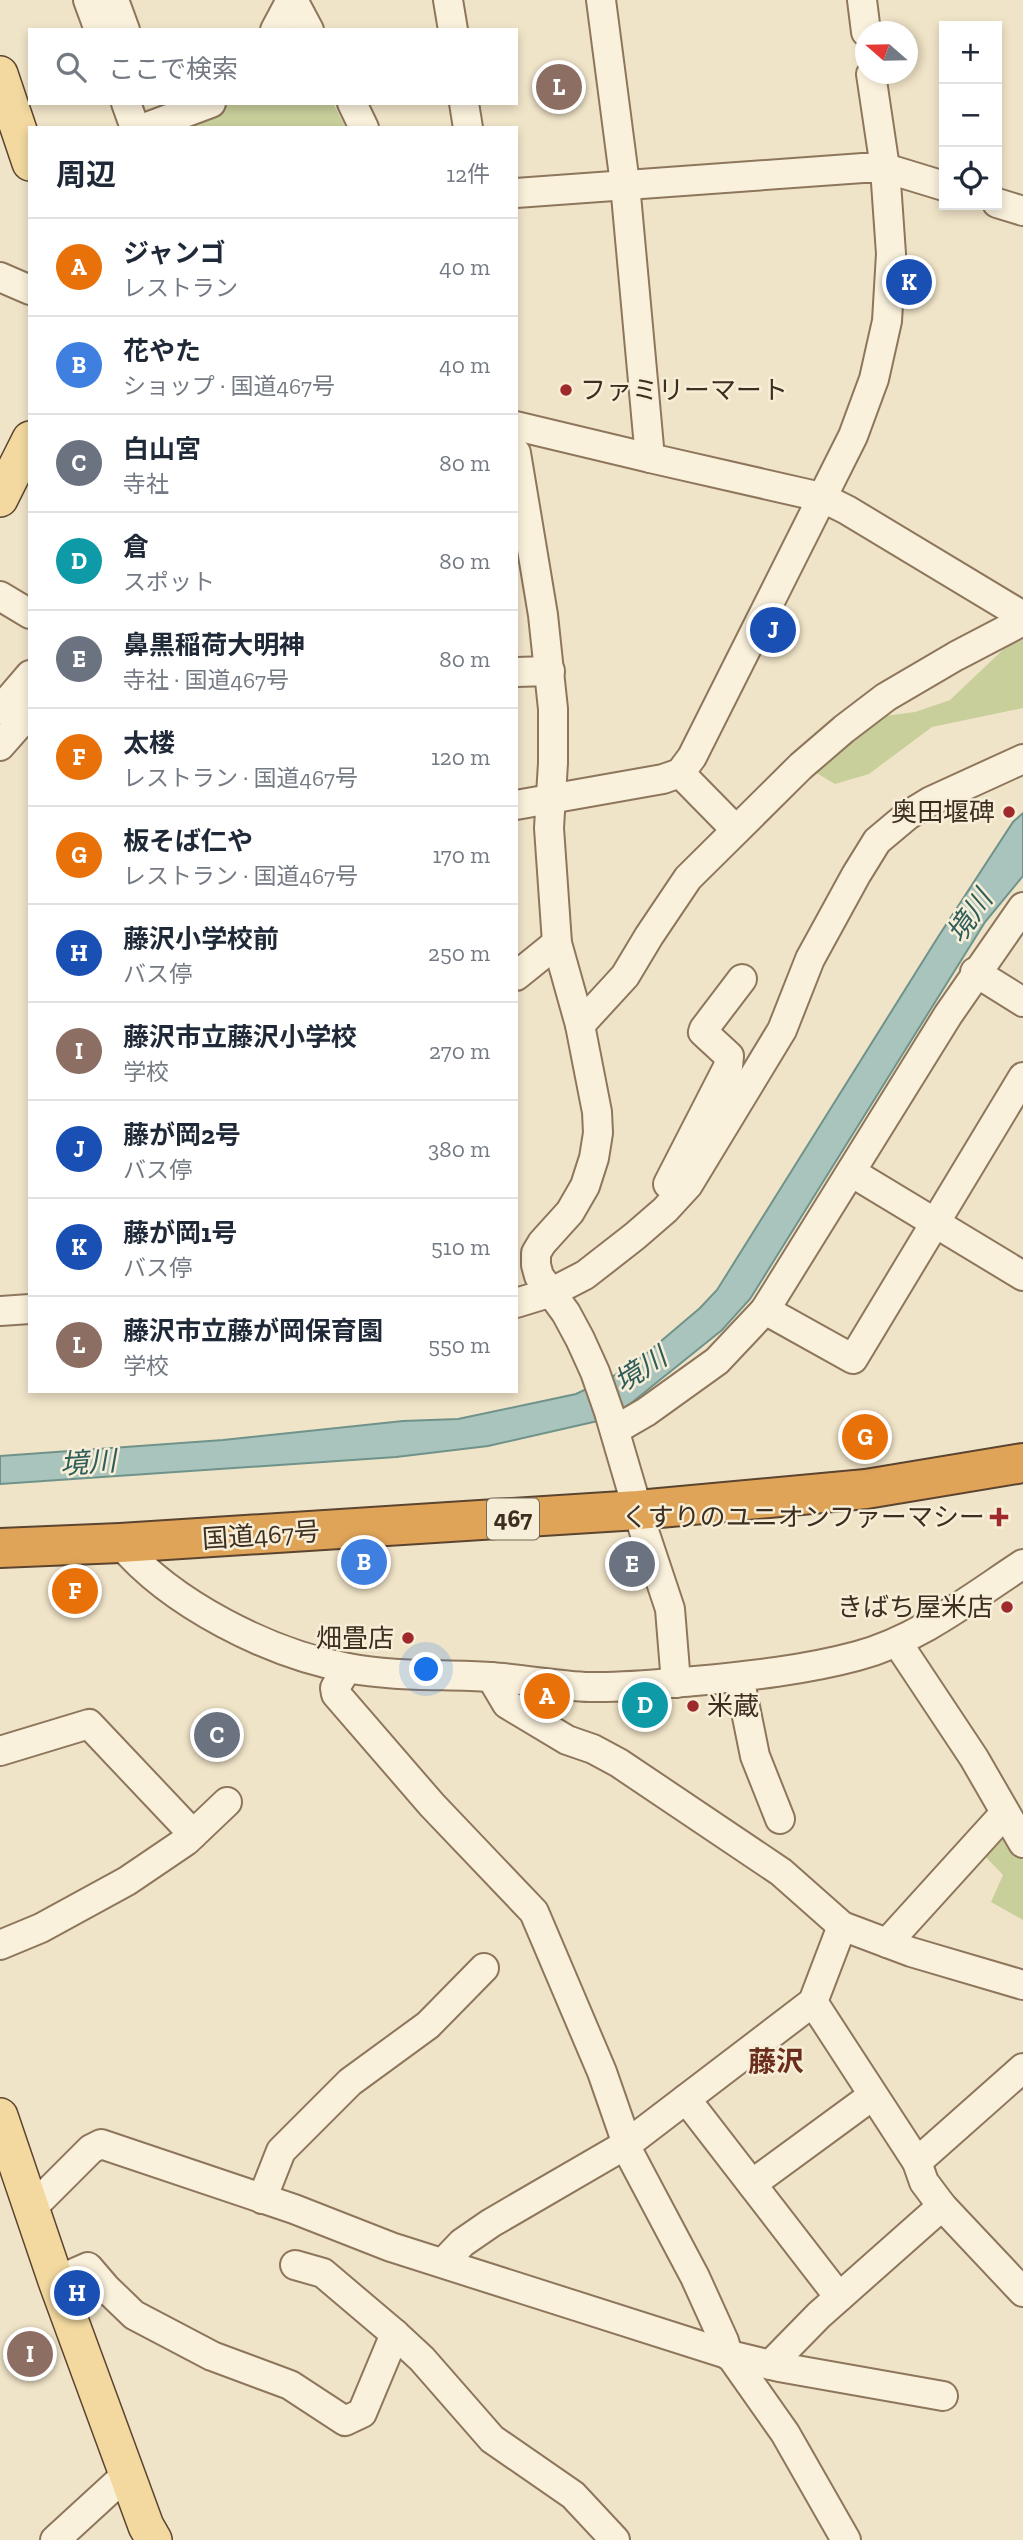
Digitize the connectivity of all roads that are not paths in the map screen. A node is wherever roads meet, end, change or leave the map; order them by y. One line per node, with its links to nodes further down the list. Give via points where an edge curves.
1 (88, 0): 8 (street)
2 (114, 0): 9 (street)
3 (292, 0): 10 (street); 11 (street)
4 (448, 0): 12 (street)
5 (601, 0): 24 (street)
6 (862, 0): 7 (street)
7 (865, 21)
8 (98, 28)
9 (124, 28)
10 (276, 28)
11 (308, 28)
12 (453, 28)
13 (0, 74): 22 (main road)
14 (872, 84): 23 (street)
15 (129, 105): 19 (street)
16 (205, 105): 19 (street)
17 (353, 105): 20 (street)
18 (464, 105): 21 (street)
19 (151, 122)
20 (363, 126)
21 (468, 126)
22 (28, 157)
23 (885, 168): 24 (street); 25 (street); 35 (street, via 891,254 887,321 866,403)
24 (625, 184): 26 (street); 33 (street)
25 (939, 184)
26 (518, 193)
27 (1002, 205): 28 (street)
28 (1023, 211)
29 (0, 276): 30 (street)
30 (28, 289)
31 (518, 426): 33 (street)
32 (28, 443): 36 (main road)
33 (650, 458): 35 (street)
34 (518, 465): 41 (street)
35 (821, 497): 39 (street); 48 (street)
36 (0, 499)
37 (0, 596): 38 (street)
38 (28, 613)
39 (1023, 616)
40 (1023, 621): 51 (street, via 886,697 801,766)
41 (550, 671): 42 (street); 49 (street)
42 (518, 673)
43 (28, 677): 44 (street)
44 (0, 710)
45 (28, 714): 46 (street)
46 (0, 746)
47 (1023, 759): 62 (street, via 931,801 877,841 810,959 782,1030 688,1185)
48 (680, 773): 49 (street); 51 (street)
49 (551, 798): 50 (street); 53 (street)
50 (518, 805)
51 (736, 830): 58 (street, via 688,878 625,976)
52 (1023, 907): 54 (street)
53 (557, 943): 55 (street); 58 (street)
54 (975, 972): 57 (street); 60 (street)
55 (518, 974)
56 (743, 979): 62 (street, via 704,1028 729,1056 728,1066 675,1174)
57 (1023, 1002)
58 (580, 1025): 64 (street, via 598,1133 585,1186 536,1253 539,1276)
59 (1023, 1077): 61 (street)
60 (851, 1172): 61 (street); 67 (street)
61 (936, 1223): 63 (street); 67 (street, via 853,1359)
62 (635, 1236): 64 (street, via 584,1275)
63 (1023, 1276)
64 (552, 1292): 65 (street); 69 (street, via 595,1372)
65 (518, 1302)
66 (28, 1309): 68 (street)
67 (765, 1310): 69 (street, via 717,1361)
68 (0, 1311)
69 (615, 1430): 71 (street)
70 (1023, 1463): 71 (highway, 国道467号 / 467, via 866,1489)
71 (638, 1510): 72 (highway, 国道467号 / 467); 79 (street, via 670,1609)
72 (120, 1543): 73 (highway, 国道467号 / 467); 76 (street, via 158,1580 240,1632)
73 (0, 1548)
74 (1023, 1564): 75 (street)
75 (897, 1642): 78 (street, via 858,1656); 82 (street)
76 (347, 1668): 77 (street); 96 (street, via 336,1694 432,1805 534,1912 602,2072)
77 (491, 1677): 79 (street, via 587,1687); 85 (street, via 508,1704 567,1740 619,1763)
78 (739, 1677): 79 (street); 85 (street, via 755,1756 784,1813)
79 (676, 1683)
80 (0, 1751): 83 (street, via 89,1724)
81 (227, 1802): 83 (street)
82 (1005, 1813): 84 (street); 87 (street)
83 (193, 1835): 88 (street, via 127,1881)
84 (1022, 1840)
85 (755, 1855): 86 (street)
86 (842, 1926): 87 (street); 91 (street)
87 (887, 1942): 90 (street)
88 (0, 1945)
89 (484, 1968): 99 (street, via 428,2025 350,2082 281,2151)
90 (1023, 1985)
91 (813, 2002): 93 (street); 94 (street)
92 (1023, 2068): 97 (street)
93 (872, 2096): 97 (street); 98 (street)
94 (686, 2099): 96 (street); 98 (street)
95 (0, 2116): 101 (main road)
96 (626, 2145): 102 (street, via 491,2223); 108 (street, via 695,2277)
97 (917, 2162): 100 (street, via 924,2182)
98 (752, 2184): 106 (street)
99 (262, 2199): 101 (street, via 101,2144); 102 (street)
100 (942, 2206): 105 (street); 106 (street)
101 (32, 2208): 104 (main road)
102 (443, 2263): 108 (street)
103 (295, 2264): 107 (street, via 323,2273)
104 (56, 2281): 107 (street, via 88,2267 134,2315 212,2356 290,2385 345,2421 362,2413); 111 (main road)
105 (1023, 2292)
106 (839, 2297): 109 (street)
107 (395, 2334): 114 (street, via 492,2439 573,2495)
108 (729, 2355): 109 (street); 115 (street, via 785,2433)
109 (775, 2366): 110 (street)
110 (943, 2396)
111 (127, 2474): 112 (street); 113 (main road)
112 (55, 2540)
113 (154, 2540)
114 (615, 2540)
115 (846, 2540)

